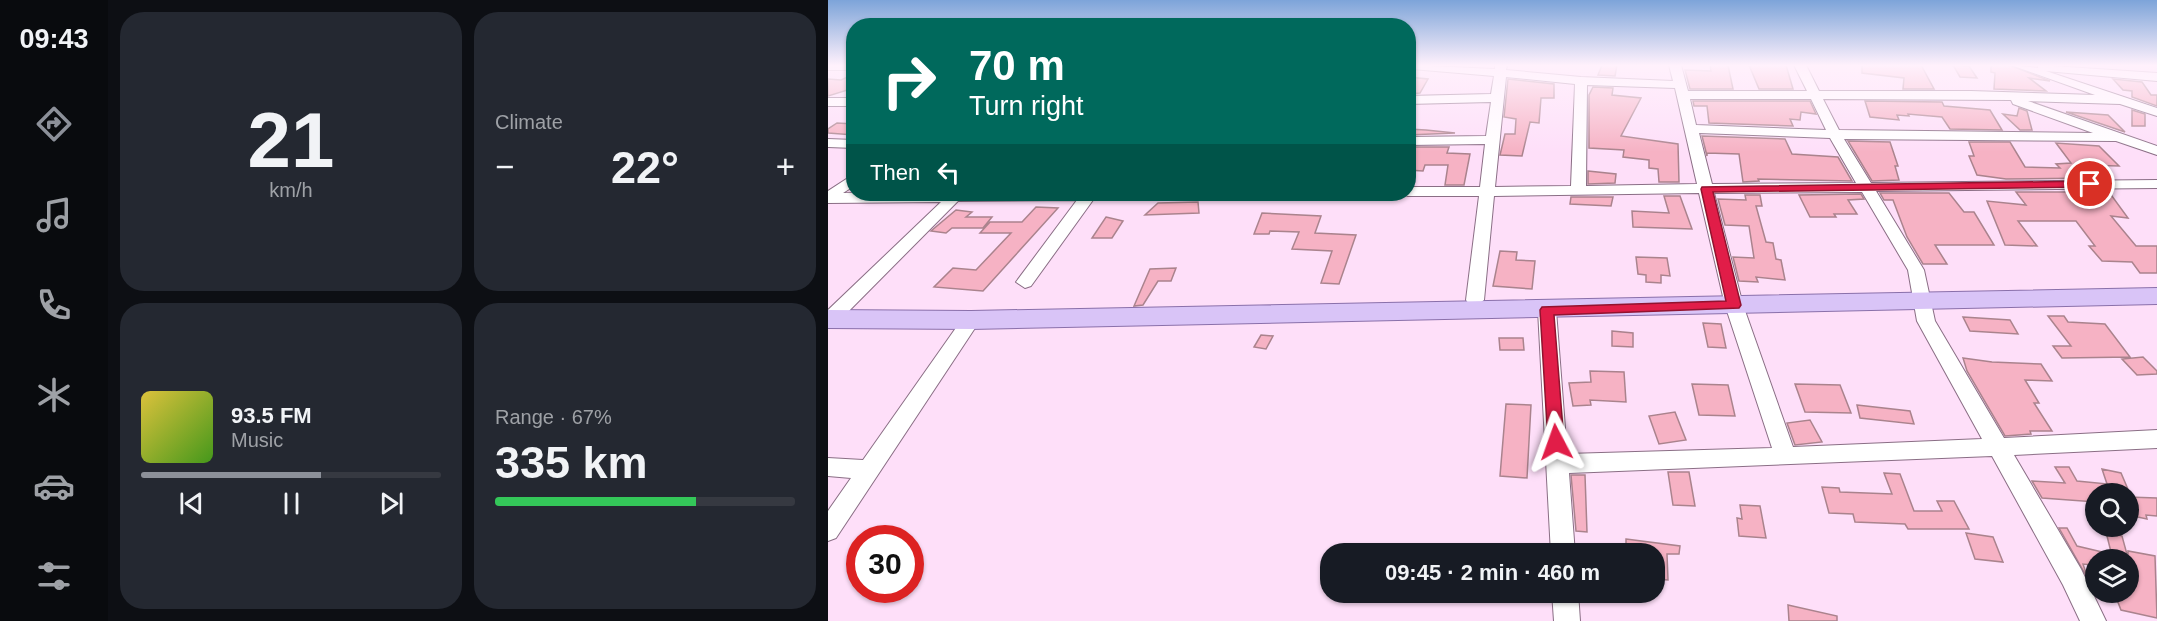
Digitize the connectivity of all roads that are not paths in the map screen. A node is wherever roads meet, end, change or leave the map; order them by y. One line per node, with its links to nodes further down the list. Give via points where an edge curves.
1 (1497, 94): 8 (street)
2 (1581, 94): 26 (street)
3 (1682, 94): 14 (street)
4 (1786, 94): 6 (street)
5 (2101, 94): 10 (street)
6 (1813, 95): 7 (street); 15 (street)
7 (2000, 95): 10 (street); 16 (street)
8 (1497, 98): 9 (street); 17 (street)
9 (1416, 100)
10 (2119, 100): 13 (street)
11 (828, 102): 12 (street)
12 (846, 102)
13 (2157, 112)
14 (1691, 129): 15 (street); 25 (street)
15 (1834, 134): 16 (street); 24 (street)
16 (2116, 137): 21 (street)
17 (1492, 140): 18 (street); 28 (street)
18 (1416, 141)
19 (828, 143): 20 (street)
20 (846, 144)
21 (2157, 151)
22 (846, 184): 29 (street)
23 (2157, 184): 24 (street)
24 (1867, 187): 25 (street); 35 (street, via 1916,270)
25 (1706, 189): 26 (street); 38 (street)
26 (1578, 190): 28 (street)
27 (1416, 192): 28 (street)
28 (1487, 192): 37 (street)
29 (828, 198): 30 (street)
30 (846, 198)
31 (950, 201): 40 (street)
32 (1084, 201): 33 (street)
33 (1025, 282)
34 (2157, 286): 35 (main road)
35 (1921, 295): 36 (main road); 38 (main road); 43 (street, via 1926,321)
36 (2157, 296)
37 (1475, 300): 38 (main road); 40 (main road)
38 (1733, 300): 39 (main road); 44 (street)
39 (1547, 310): 41 (main road); 45 (street)
40 (830, 315): 41 (main road)
41 (971, 320): 47 (street)
42 (2155, 442): 43 (street)
43 (1997, 446): 44 (street); 52 (street)
44 (1786, 457): 45 (street)
45 (1557, 464): 49 (street)
46 (828, 467): 47 (street)
47 (869, 470): 48 (street)
48 (828, 530)
49 (1562, 543)
50 (1566, 603): 51 (street)
51 (1567, 621)
52 (2093, 621)

